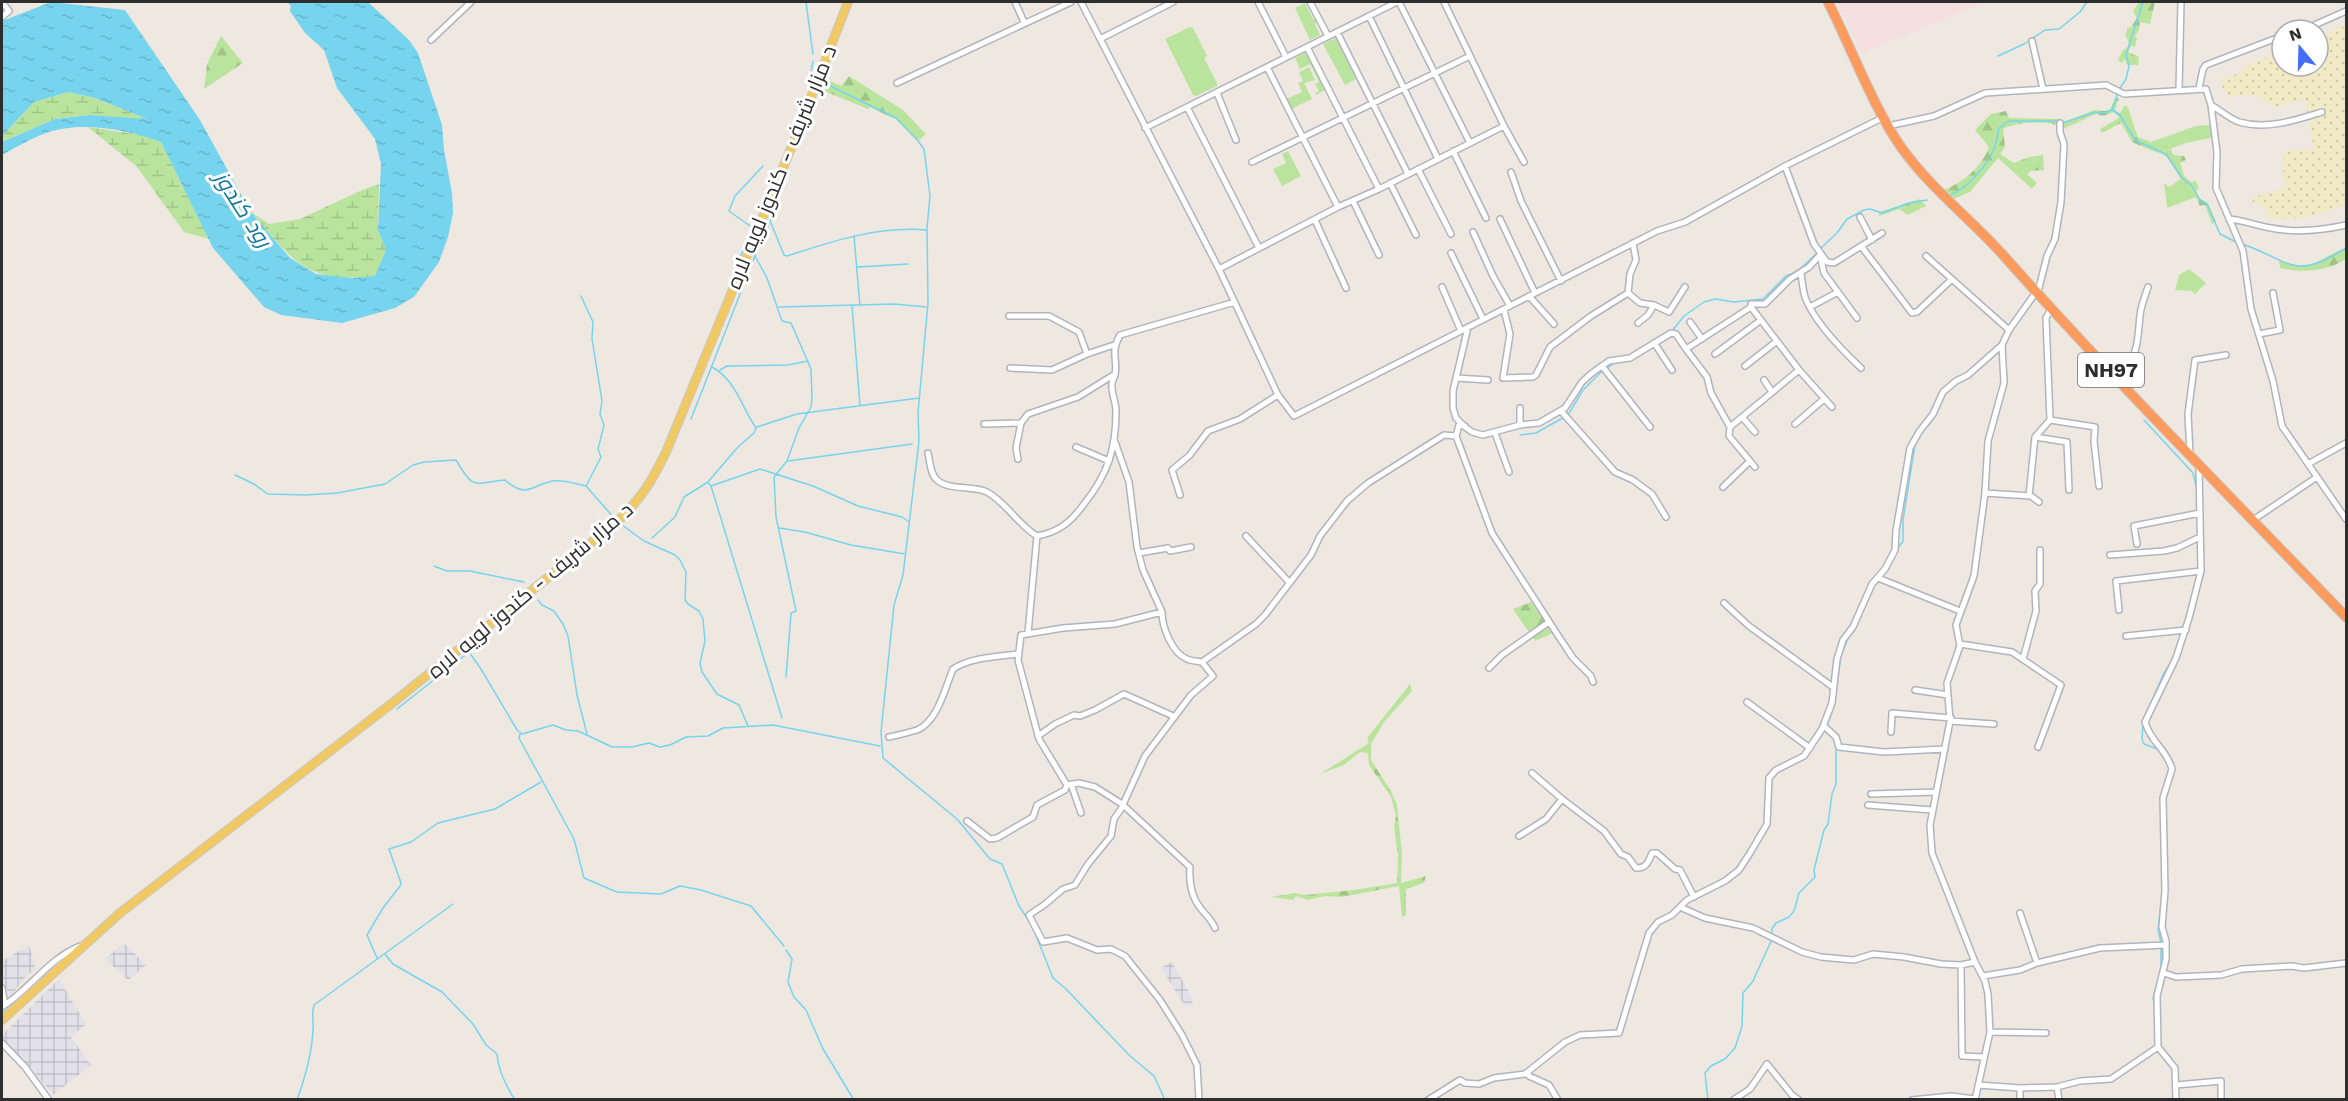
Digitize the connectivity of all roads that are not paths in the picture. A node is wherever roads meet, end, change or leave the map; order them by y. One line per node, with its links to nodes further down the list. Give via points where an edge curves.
1 (2, 2): 17 (street, via 9,11)
2 (471, 2): 23 (street)
3 (848, 2): 228 (main road, د مزار شریف - کندوز لویه لاره, via 671,441 643,495 620,520 404,694)
4 (1015, 2): 19 (street)
5 (1071, 2): 19 (street)
6 (1090, 2): 14 (street)
7 (1173, 2): 22 (street)
8 (1258, 2): 28 (street)
9 (1310, 2): 21 (street)
10 (1398, 2): 16 (street); 30 (street)
11 (1444, 2): 27 (street)
12 (1828, 2): 41 (highway)
13 (2181, 2): 35 (street)
14 (1082, 3): 22 (street)
15 (2346, 11): 18 (street)
16 (1369, 16): 20 (street); 32 (street)
17 (2, 17)
18 (2330, 18)
19 (1024, 22): 31 (street)
20 (1337, 32): 21 (street); 37 (street)
21 (1328, 36): 26 (street)
22 (1100, 39): 46 (street)
23 (431, 40)
24 (2032, 41): 34 (street)
25 (2270, 41): 33 (street, via 2206,65)
26 (1307, 47): 28 (street); 42 (street)
27 (1470, 56): 30 (street); 44 (street)
28 (1286, 57): 29 (street)
29 (1267, 67): 36 (street); 47 (street)
30 (1435, 73): 32 (street); 49 (street)
31 (897, 84)
32 (1404, 88): 37 (street); 51 (street)
33 (2199, 88): 35 (street); 38 (street, via 2206,89)
34 (2043, 89): 35 (street, via 2106,85 2124,94); 45 (street, via 1985,93 1934,116)
35 (2179, 90)
36 (1217, 93): 39 (street); 48 (street)
37 (1373, 103): 42 (street); 57 (street)
38 (2211, 105): 40 (street, via 2238,122 2258,124 2284,123); 65 (street, via 2217,152 2216,188)
39 (1187, 107): 46 (street); 75 (street)
40 (2322, 112)
41 (1884, 117): 45 (highway, NH97); 54 (street)
42 (1343, 118): 47 (street); 59 (street)
43 (2060, 123): 92 (street, via 2064,144 2058,224)
44 (1504, 126): 49 (street); 53 (street)
45 (1888, 126): 92 (highway, NH97, via 1920,170)
46 (1145, 128): 80 (street)
47 (1303, 137): 52 (street); 61 (street)
48 (1236, 140)
49 (1470, 143): 50 (street)
50 (1453, 152): 51 (street); 62 (street)
51 (1438, 159): 55 (street)
52 (1252, 162)
53 (1524, 162)
54 (1785, 166): 73 (street, via 1685,222); 78 (street)
55 (1418, 169): 57 (street); 70 (street)
56 (1511, 172): 82 (street, via 1521,201)
57 (1408, 174): 58 (street)
58 (1390, 183): 59 (street); 71 (street)
59 (1379, 189): 60 (street)
60 (1353, 201): 61 (street); 77 (street)
61 (1338, 207): 66 (street)
62 (1486, 218)
63 (1860, 218): 72 (street)
64 (1500, 219): 91 (street)
65 (2229, 219): 67 (street, via 2271,228 2309,230); 109 (street, via 2243,251 2251,309)
66 (1315, 220): 75 (street); 87 (street)
67 (2346, 225)
68 (1473, 232): 97 (street)
69 (1882, 233): 72 (street)
70 (1451, 234)
71 (1416, 235)
72 (1872, 240): 74 (street)
73 (1632, 243): 82 (street); 89 (street, via 1636,260)
74 (1861, 246): 78 (street, via 1834,262 1827,262); 83 (street, via 1912,313)
75 (1259, 248): 80 (street)
76 (1451, 253): 101 (street)
77 (1379, 255)
78 (1820, 255): 81 (street); 88 (street, via 1824,273)
79 (1926, 256): 83 (street)
80 (1219, 269): 93 (street)
81 (1801, 274): 95 (street, via 1790,279 1765,304); 96 (street)
82 (1561, 280): 91 (street)
83 (1951, 280): 107 (street)
84 (1442, 287): 108 (street)
85 (1685, 287): 94 (street, via 1669,312)
86 (2148, 287): 127 (street, via 2136,349)
87 (1346, 288)
88 (1838, 292): 96 (street); 100 (street)
89 (1628, 293): 94 (street, via 1641,303); 97 (street, via 1550,347 1533,377 1503,378 1510,334)
90 (2273, 293): 109 (street, via 2280,330)
91 (1532, 294): 97 (street); 105 (street)
92 (2036, 294): 98 (highway, NH97); 107 (street)
93 (1235, 302): 113 (street, via 1119,335); 131 (street)
94 (1654, 305): 104 (street)
95 (1751, 307): 102 (street); 110 (street)
96 (1810, 307): 122 (street)
97 (1507, 308): 101 (street)
98 (2051, 309): 127 (highway, NH97); 137 (street, via 2046,318)
99 (1009, 316): 116 (street, via 1049,316 1079,332)
100 (1857, 318)
101 (1483, 319): 106 (street)
102 (1761, 320): 111 (street); 117 (street)
103 (1690, 322): 110 (street)
104 (1638, 323)
105 (1554, 324)
106 (1468, 327): 108 (street); 126 (street)
107 (2009, 330): 114 (street)
108 (1461, 331): 131 (street, via 1294,416)
109 (2259, 334): 157 (street, via 2282,426)
110 (1702, 339): 115 (street)
111 (1777, 341): 120 (street); 124 (street)
112 (1655, 344): 115 (street, via 1674,333); 119 (street, via 1630,358); 123 (street)
113 (1114, 345): 116 (street); 125 (street)
114 (2002, 345): 165 (street, via 2004,383 1988,441); 182 (street, via 1943,392 1914,440 1895,549)
115 (1686, 349): 144 (street, via 1707,377 1711,393)
116 (1087, 354): 121 (street, via 1052,370)
117 (1715, 354)
118 (2226, 355): 153 (street, via 2195,360 2188,414)
119 (1602, 366): 135 (street, via 1582,382); 143 (street)
120 (1745, 366)
121 (1010, 368)
122 (1861, 368)
123 (1672, 370)
124 (1799, 370): 130 (street); 132 (street)
125 (1115, 374): 138 (street, via 1078,397 1028,414); 149 (street)
126 (1456, 378): 128 (street); 142 (street, via 1453,408 1456,418)
127 (2118, 378): 153 (highway, NH97)
128 (1488, 380)
129 (1764, 380): 130 (street)
130 (1772, 392): 136 (street)
131 (1278, 395): 166 (street, via 1240,419 1208,430 1172,470)
132 (1824, 399): 133 (street); 140 (street)
133 (1832, 407)
134 (1520, 408): 141 (street)
135 (1561, 411): 141 (street, via 1539,423); 170 (street, via 1615,472 1652,494)
136 (1742, 417): 144 (street); 145 (street)
137 (2050, 420): 148 (street); 162 (street, via 2096,427)
138 (1021, 423): 139 (street); 154 (street)
139 (984, 424)
140 (1795, 424)
141 (1520, 425): 146 (street)
142 (1466, 427): 146 (street, via 1483,435); 147 (street, via 1459,425)
143 (1650, 427)
144 (1730, 427): 156 (street, via 1729,436)
145 (1755, 432)
146 (1495, 433): 160 (street)
147 (1456, 436): 183 (street, via 1444,435 1368,483 1339,511); 189 (street, via 1492,533)
148 (2036, 437): 164 (street, via 2067,442); 167 (street)
149 (1115, 442): 155 (street); 179 (street, via 1129,482)
150 (2346, 443): 157 (street)
151 (1076, 447): 155 (street)
152 (928, 453): 173 (street, via 937,480 989,493)
153 (2190, 455): 159 (highway, NH97)
154 (1018, 459)
155 (1109, 461): 173 (street, via 1093,493 1070,522 1057,532)
156 (1750, 461): 158 (street); 163 (street)
157 (2308, 464): 161 (street)
158 (1755, 467)
159 (2199, 467): 169 (street); 172 (highway, NH97)
160 (1509, 472)
161 (2317, 477): 171 (street); 172 (street)
162 (2099, 486)
163 (1723, 487)
164 (2069, 490)
165 (1985, 493): 167 (street); 186 (street, via 1974,576)
166 (1180, 495)
167 (2029, 496): 168 (street)
168 (2039, 502)
169 (2200, 513): 175 (street); 176 (street, via 2134,526)
170 (1666, 517)
171 (2346, 519)
172 (2253, 520): 188 (highway, NH97)
173 (1037, 536): 191 (street)
174 (1246, 536): 183 (street)
175 (2200, 537): 180 (street, via 2164,551); 181 (street)
176 (2137, 544)
177 (1191, 547): 179 (street)
178 (2040, 550): 195 (street, via 2036,611)
179 (1139, 553): 187 (street)
180 (2110, 555)
181 (2201, 571): 185 (street, via 2116,581); 190 (street)
182 (1878, 578): 186 (street); 199 (street, via 1844,640)
183 (1289, 582): 196 (street, via 1256,624)
184 (1724, 603): 199 (street)
185 (2119, 610)
186 (1960, 611): 193 (street, via 1956,625)
187 (1162, 612): 191 (street, via 1115,624); 196 (street, via 1168,638 1181,656)
188 (2346, 617)
189 (1549, 622): 197 (street); 198 (street)
190 (2186, 630): 192 (street); 229 (street, via 2145,722 2154,741 2165,750 2172,769 2163,798)
191 (1028, 633): 194 (street, via 1021,635)
192 (2126, 636)
193 (1960, 644): 195 (street, via 2012,652); 201 (street, via 1947,683)
194 (1018, 654): 208 (street); 209 (street, via 970,661 953,669 927,723 917,730)
195 (2023, 660): 210 (street, via 2061,685)
196 (1202, 662): 203 (street, via 1213,676)
197 (1489, 668)
198 (1593, 682)
199 (1833, 687): 206 (street)
200 (1915, 690): 201 (street)
201 (1948, 695): 204 (street)
202 (1746, 702): 211 (street)
203 (1173, 716): 208 (street, via 1124,694 1095,710 1055,724); 218 (street, via 1145,756)
204 (1950, 719): 205 (street); 207 (street, via 1892,713); 212 (street)
205 (1994, 724)
206 (1824, 726): 211 (street); 212 (street, via 1836,737 1839,747 1884,752)
207 (1891, 732)
208 (1038, 736): 214 (street)
209 (889, 737)
210 (2038, 747)
211 (1810, 748): 224 (street, via 1769,778 1767,824 1739,870)
212 (1946, 748): 215 (street)
213 (1532, 773): 217 (street)
214 (1069, 785): 218 (street, via 1095,787); 221 (street); 222 (street, via 1037,805 1033,817 997,838 990,839)
215 (1936, 792): 216 (street); 220 (street)
216 (1871, 794)
217 (1562, 800): 223 (street, via 1546,819); 224 (street, via 1604,831 1636,868 1647,865 1652,853 1657,853 1680,870)
218 (1122, 804): 227 (street, via 1190,867 1189,885); 251 (street, via 1111,836 1075,885 1063,889 1029,919 1043,942 1067,938 1125,956 1182,1035 1197,1065)
219 (1868, 804): 220 (street)
220 (1932, 810): 230 (street, via 1932,853)
221 (1081, 813)
222 (966, 821)
223 (1519, 836)
224 (1694, 897): 225 (street)
225 (1680, 907): 233 (street, via 1705,918 1753,928 1821,957 1854,960 1873,954); 244 (street, via 1649,933 1618,1033 1580,1035)
226 (2020, 913): 231 (street)
227 (1215, 928)
228 (82, 945): 237 (street, via 60,957); 238 (main road, د مزار شریف - کندوز لویه لاره)
229 (2165, 945): 231 (street, via 2100,948); 234 (street)
230 (1975, 962): 233 (street); 235 (street)
231 (2037, 963): 235 (street)
232 (2346, 963): 234 (street, via 2242,969 2221,975)
233 (1961, 965): 243 (street, via 1962,1056)
234 (2164, 974): 242 (street, via 2157,996)
235 (1983, 976): 239 (street)
236 (2, 988): 237 (street)
237 (3, 1006)
238 (2, 1020)
239 (1990, 1032): 240 (street); 243 (street)
240 (2046, 1033)
241 (2, 1043): 250 (street)
242 (2158, 1047): 246 (street, via 2175,1068); 248 (street, via 2111,1079 2080,1081)
243 (1984, 1057): 245 (street)
244 (1528, 1072): 252 (street, via 1479,1084 1460,1080); 253 (street, via 1549,1085)
245 (1978, 1085): 247 (street); 249 (street)
246 (2176, 1085): 259 (street); 260 (street, via 2221,1081)
247 (2020, 1088): 248 (street); 257 (street)
248 (2057, 1088): 258 (street)
249 (1975, 1099): 256 (street, via 1951,1096)
250 (49, 1100)
251 (1199, 1100)
252 (1428, 1100)
253 (1558, 1100)
254 (1732, 1100): 255 (street, via 1750,1089 1767,1064)
255 (1799, 1100)
256 (1912, 1100)
257 (2020, 1100)
258 (2059, 1100)
259 (2176, 1100)
260 (2221, 1100)

